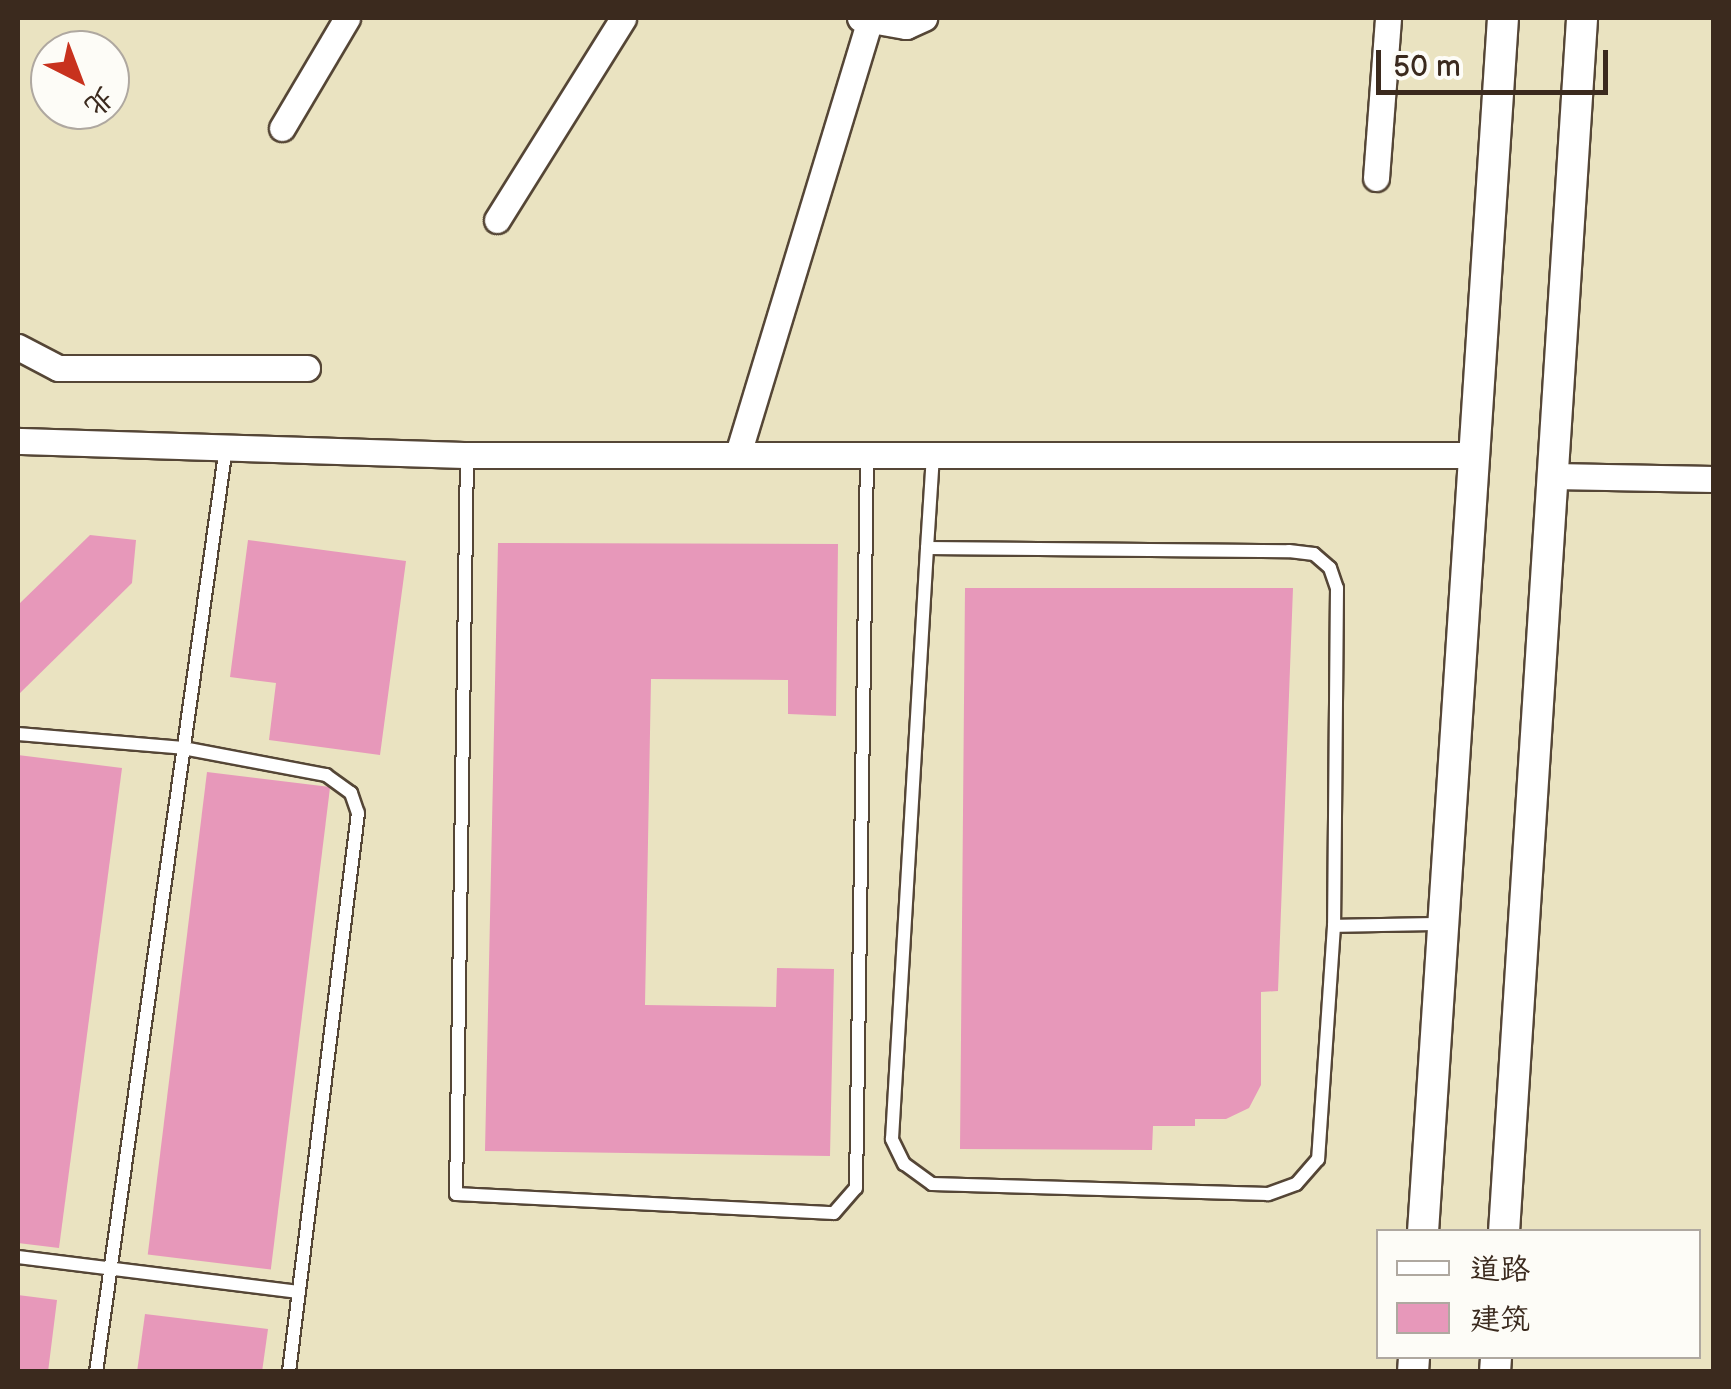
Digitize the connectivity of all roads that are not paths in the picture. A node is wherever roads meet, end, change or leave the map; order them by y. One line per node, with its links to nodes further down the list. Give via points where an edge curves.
1 (346, 18): 8 (street)
2 (623, 18): 10 (street)
3 (924, 18): 7 (street, via 906,26)
4 (1388, 18): 9 (street)
5 (1503, 18): 19 (street)
6 (1582, 18): 20 (street)
7 (864, 21): 15 (street)
8 (282, 128)
9 (1376, 178)
10 (497, 220)
11 (19, 353): 12 (street, via 58,368 108,371)
12 (307, 368)
13 (18, 440): 14 (street)
14 (226, 444): 16 (street); 24 (lane)
15 (738, 454): 16 (street); 17 (street)
16 (467, 455): 17 (lane, via 456,1194 834,1213 856,1188)
17 (867, 455): 18 (street)
18 (933, 455): 19 (street); 22 (lane)
19 (1474, 455): 25 (street)
20 (1552, 476): 21 (street); 28 (street)
21 (1714, 480)
22 (927, 548): 26 (lane, via 1314,554 1337,588); 26 (lane, via 892,1140 904,1164 932,1184 1268,1194 1296,1184 1318,1160)
23 (18, 734): 24 (lane)
24 (183, 748): 30 (lane); 31 (lane, via 326,775 351,793 358,813)
25 (1443, 924): 26 (lane); 27 (street)
26 (1334, 926)
27 (1422, 1229)
28 (1504, 1229)
29 (18, 1257): 30 (lane)
30 (110, 1268): 31 (lane); 32 (lane)
31 (299, 1292): 33 (lane)
32 (96, 1372)
33 (289, 1372)

